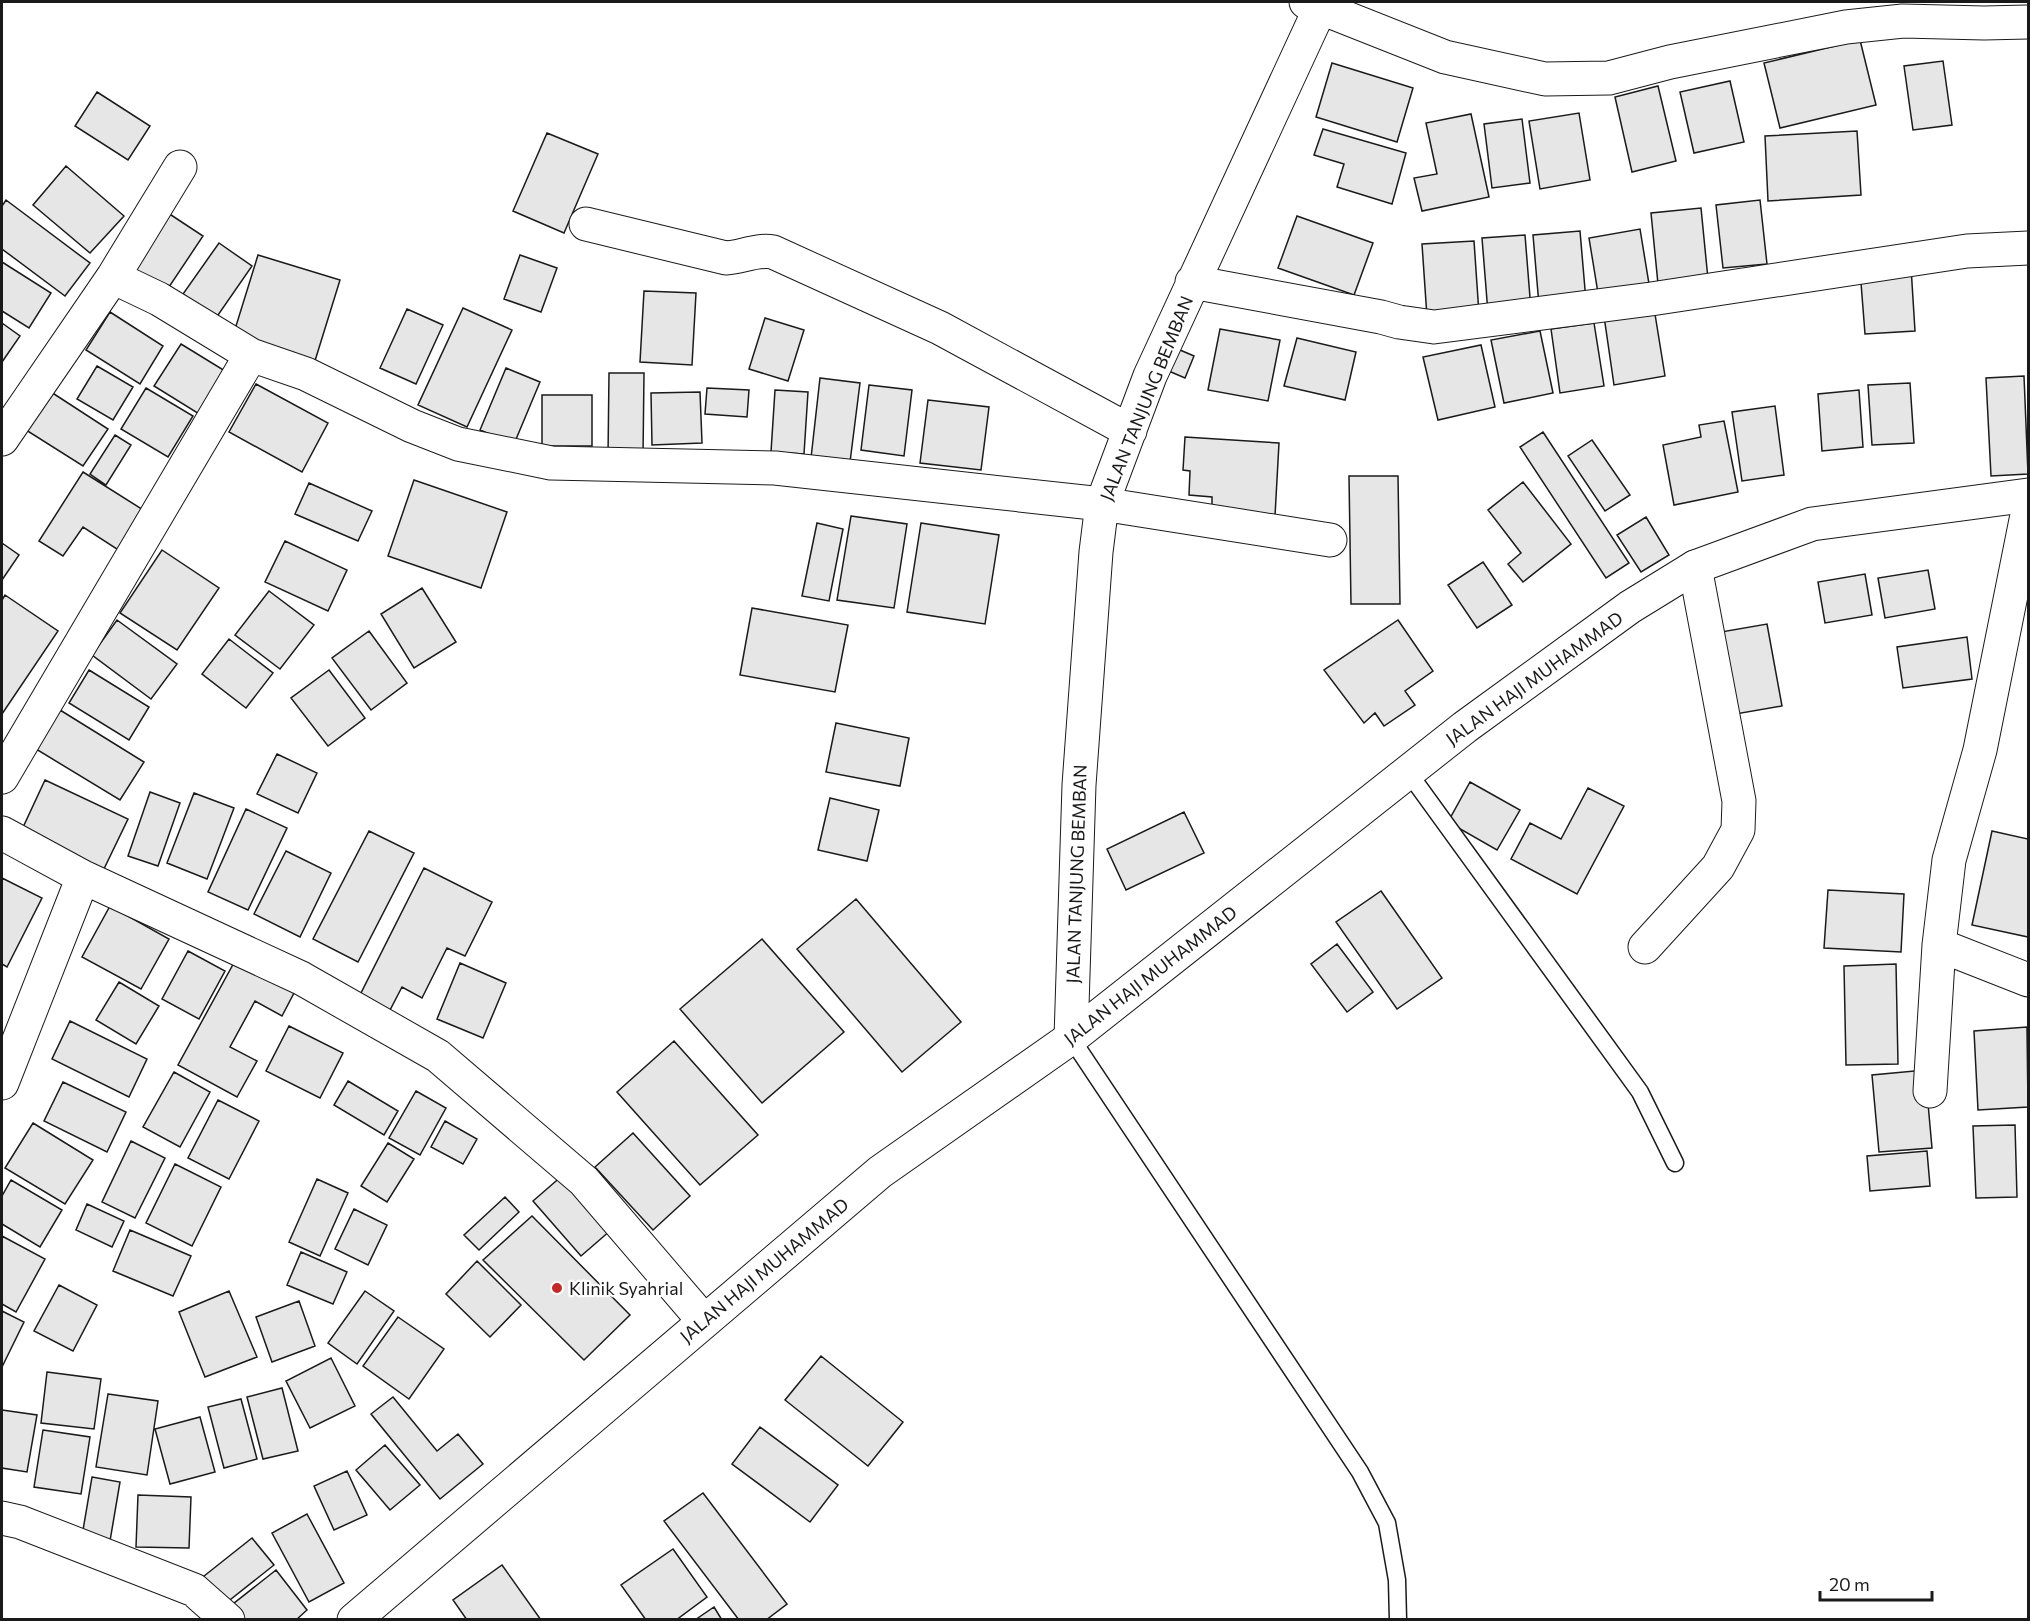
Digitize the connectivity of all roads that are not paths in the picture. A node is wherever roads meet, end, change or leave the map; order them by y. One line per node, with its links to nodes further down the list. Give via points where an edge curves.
1 (1316, 4): 2 (street, via 1445,57 1545,79 1609,78 1846,27 1903,21); 7 (street, JALAN TANJUNG BEMBAN)
2 (2028, 22)
3 (180, 167): 6 (street)
4 (586, 224): 9 (street, via 726,258 773,252 940,328)
5 (2028, 248): 7 (street, via 1967,251 1434,327)
6 (113, 277): 8 (street, via 159,299); 10 (street)
7 (1192, 282): 9 (street, JALAN TANJUNG BEMBAN)
8 (251, 356): 12 (street, via 306,374 458,444 552,463 775,468); 17 (street)
9 (1130, 431): 12 (street, JALAN TANJUNG BEMBAN)
10 (2, 439)
11 (2028, 495): 15 (street, JALAN HAJI MUHAMMAD, via 1812,524)
12 (1102, 504): 14 (street); 23 (street, JALAN TANJUNG BEMBAN, via 1079,785)
13 (2028, 510): 20 (street, via 1980,750 1949,860)
14 (1330, 540)
15 (1695, 567): 16 (street, JALAN HAJI MUHAMMAD, via 1630,607); 21 (street, via 1739,801 1738,830 1718,867)
16 (1408, 772): 23 (street, JALAN HAJI MUHAMMAD); 26 (lane, via 1640,1092)
17 (2, 777)
18 (2, 833): 19 (street)
19 (83, 877): 24 (street); 27 (street, via 302,978 438,1056 584,1181)
20 (1939, 945): 22 (street); 25 (street)
21 (1645, 947)
22 (2028, 980)
23 (1071, 1038): 27 (street, JALAN HAJI MUHAMMAD, via 880,1172); 31 (lane, via 1360,1472 1387,1523 1397,1580)
24 (3, 1074)
25 (1930, 1091)
26 (1675, 1163)
27 (704, 1322): 30 (street, JALAN HAJI MUHAMMAD)
28 (2, 1518): 29 (street, via 194,1590)
29 (228, 1620)
30 (354, 1620)
31 (1398, 1620)

